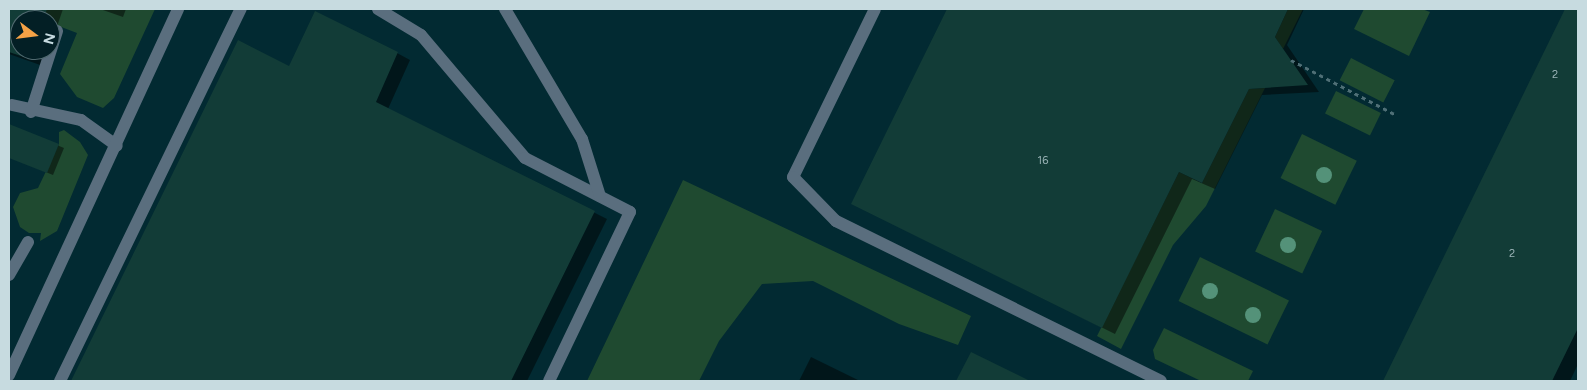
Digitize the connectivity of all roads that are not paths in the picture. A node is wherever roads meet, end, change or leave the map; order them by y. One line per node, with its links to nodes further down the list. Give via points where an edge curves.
1 (178, 9): 9 (lane)
2 (241, 9): 14 (lane)
3 (378, 9): 10 (lane, via 421,35 525,158)
4 (505, 9): 10 (lane, via 582,139)
5 (875, 9): 16 (lane, via 793,177 836,221)
6 (47, 60): 8 (lane)
7 (12, 105): 8 (lane)
8 (31, 112): 9 (lane, via 80,120)
9 (117, 146): 13 (lane)
10 (600, 196): 15 (lane, via 630,212)
11 (28, 242): 12 (lane)
12 (9, 275)
13 (9, 375)
14 (60, 381)
15 (549, 381)
16 (1161, 381)

